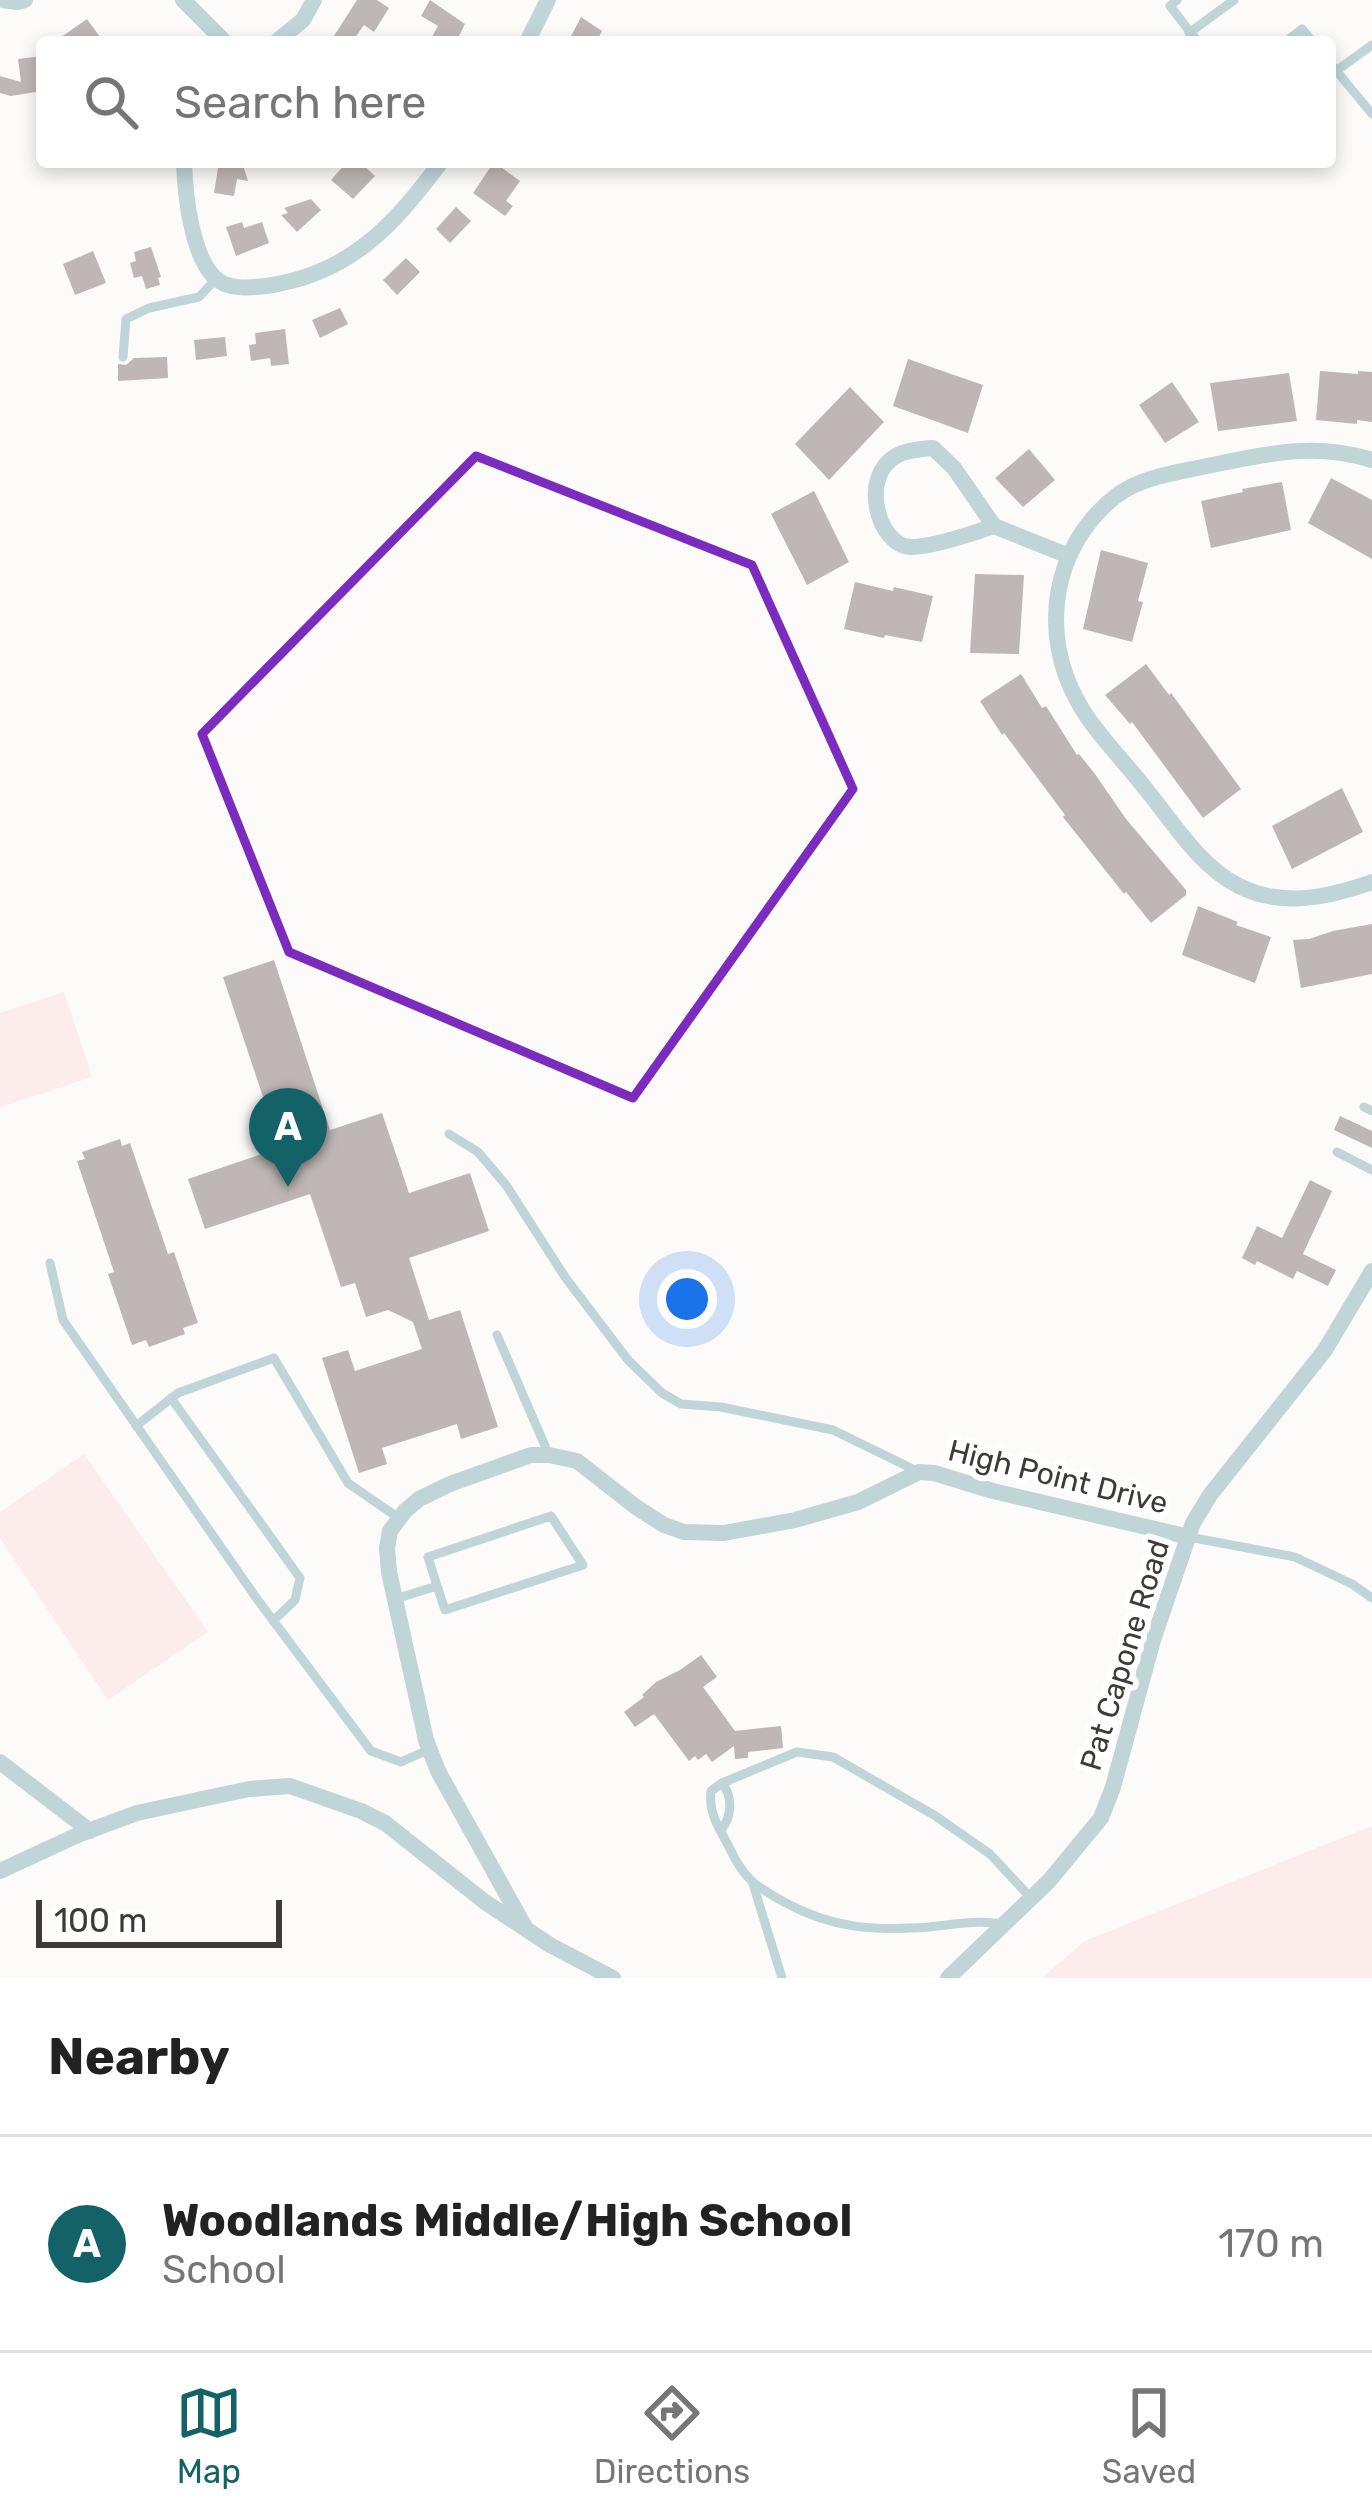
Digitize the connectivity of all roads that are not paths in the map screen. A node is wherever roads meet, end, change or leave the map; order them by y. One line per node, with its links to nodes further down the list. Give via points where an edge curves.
1 (3, 0): 2 (street)
2 (26, 0)
3 (184, 0): 9 (street)
4 (314, 0): 10 (street)
5 (548, 0): 11 (street)
6 (1177, 0): 8 (lane, via 1170,6)
7 (1234, 0): 8 (lane)
8 (1189, 32): 12 (lane)
9 (219, 36)
10 (283, 36)
11 (530, 36)
12 (1193, 36)
13 (1372, 45): 14 (lane)
14 (1336, 65)
15 (1336, 71): 16 (lane)
16 (1372, 114)
17 (184, 168): 19 (street, via 199,250)
18 (436, 168): 19 (street, via 370,243 324,272 247,289)
19 (216, 279): 20 (lane, via 199,297 126,320)
20 (123, 357)
21 (1372, 460): 23 (street, via 1285,450 1138,483 1115,497)
22 (994, 526): 22 (street, via 910,547 879,515 873,490 894,456 933,448); 23 (street)
23 (1069, 556): 24 (street, via 1056,607 1060,658 1078,703 1192,848 1243,888 1275,896 1333,896)
24 (1372, 882)
25 (449, 1134): 34 (lane, via 478,1151 506,1185 578,1294 662,1393 681,1404 833,1430)
26 (1337, 1152): 27 (lane)
27 (1372, 1170)
28 (50, 1263): 32 (lane, via 63,1320)
29 (1369, 1282): 36 (street, Pat Capone Road, via 1210,1495)
30 (496, 1335): 33 (lane)
31 (171, 1398): 32 (lane); 35 (lane, via 274,1358 348,1483); 40 (lane, via 300,1578 295,1600)
32 (136, 1426): 40 (lane)
33 (549, 1455): 34 (street, High Point Drive, via 577,1461 684,1532 795,1520); 35 (street, via 450,1484)
34 (920, 1472): 36 (street, High Point Drive)
35 (400, 1519): 39 (street, via 387,1548)
36 (1189, 1537): 38 (lane, via 1294,1557); 48 (street, Pat Capone Road, via 1101,1818)
37 (437, 1586): 37 (lane, via 428,1557 551,1516 583,1565 445,1610); 39 (lane)
38 (1372, 1598)
39 (395, 1599): 41 (street)
40 (273, 1621): 41 (lane, via 370,1751 401,1762)
41 (430, 1749): 50 (street)
42 (0, 1762): 45 (street)
43 (722, 1783): 44 (lane, via 730,1807); 44 (lane, via 710,1801); 48 (lane, via 797,1751 833,1757 990,1854)
44 (721, 1830): 47 (lane)
45 (90, 1831): 46 (street); 50 (street, via 159,1808 290,1786 385,1822)
46 (0, 1871)
47 (753, 1884): 49 (lane, via 843,1925); 52 (lane)
48 (1031, 1898): 49 (street, Pat Capone Road)
49 (1004, 1924): 53 (street, Pat Capone Road)
50 (526, 1929): 51 (street)
51 (613, 1978)
52 (782, 1978)
53 (949, 1978)

